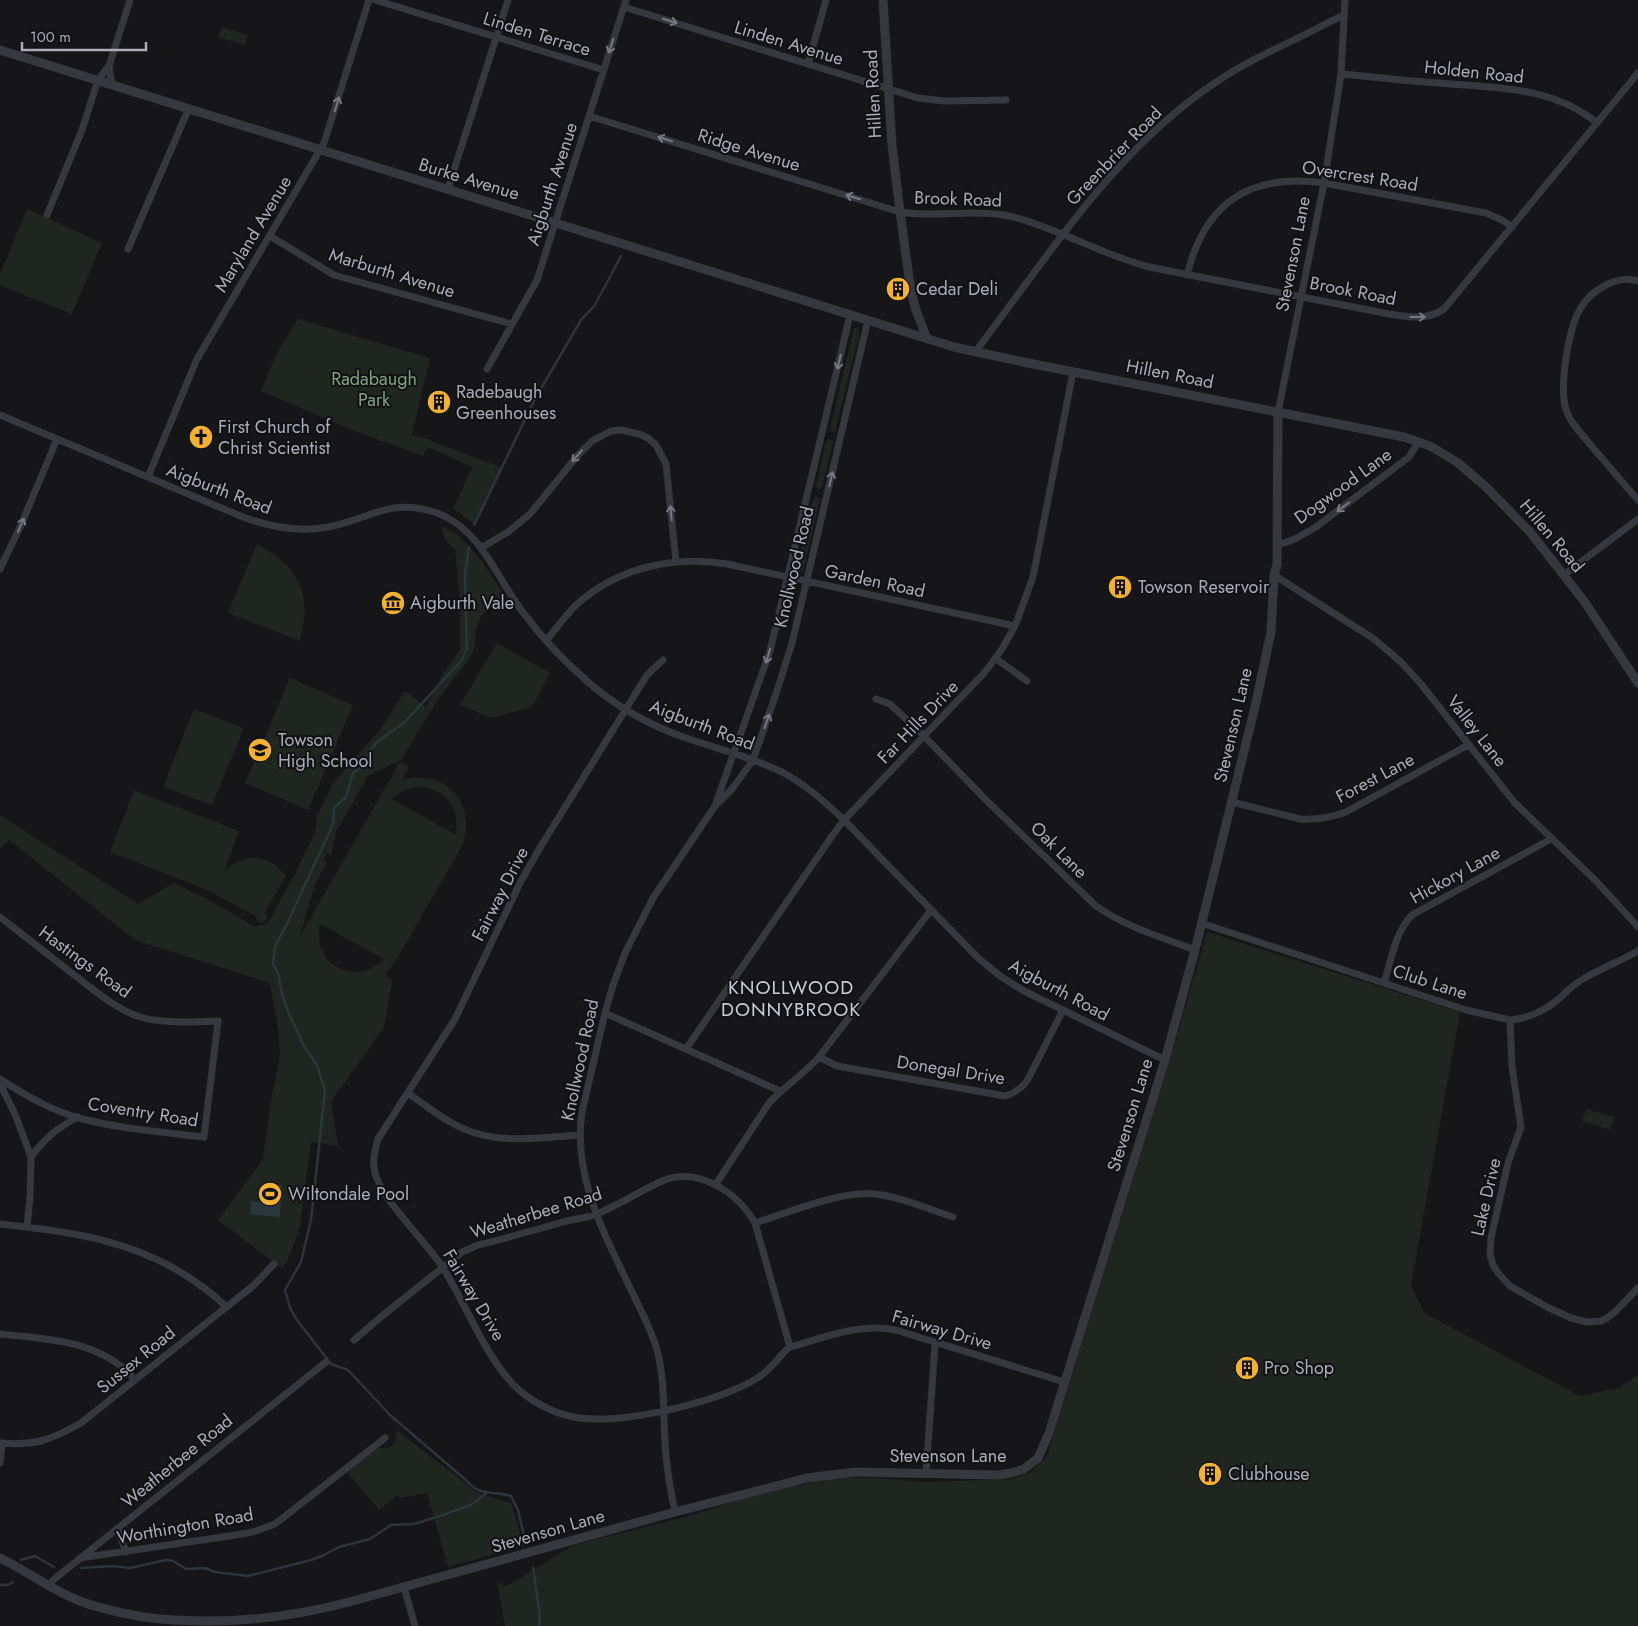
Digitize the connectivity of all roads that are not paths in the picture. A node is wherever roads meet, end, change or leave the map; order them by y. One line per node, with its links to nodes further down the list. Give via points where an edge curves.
1 (130, 0): 13 (street)
2 (369, 0): 24 (street, Maryland Avenue, one-way to 2)
3 (375, 0): 10 (street, Linden Terrace)
4 (508, 0): 10 (street)
5 (826, 0): 12 (street)
6 (883, 0): 19 (street, Hillen Road)
7 (1345, 0): 9 (street, Stevenson Lane)
8 (625, 3): 12 (street, Linden Avenue, one-way to 12); 14 (street, Aigburth Avenue, one-way to 14)
9 (1344, 15): 16 (street, Stevenson Lane); 31 (street, Greenbrier Road, via 1215,83 1155,130)
10 (496, 37): 14 (street, Linden Terrace); 26 (street)
11 (0, 50): 17 (street, Burke Avenue)
12 (808, 64): 19 (street, Linden Avenue)
13 (110, 66): 17 (street); 18 (street)
14 (604, 70): 22 (street, Aigburth Avenue)
15 (1638, 73): 23 (street, Brook Road)
16 (1341, 74): 23 (street, Holden Road, via 1522,91 1561,100); 25 (street, Stevenson Lane)
17 (98, 80): 18 (street, Burke Avenue); 28 (street, via 82,130)
18 (112, 85): 21 (street, Burke Avenue)
19 (888, 90): 20 (street, Linden Avenue, via 944,101); 27 (street, Hillen Road)
20 (1006, 100)
21 (189, 108): 24 (street, Burke Avenue); 33 (street)
22 (589, 116): 27 (street, Ridge Avenue, one-way to 22); 29 (street, Aigburth Avenue)
23 (1596, 122): 30 (street, Brook Road)
24 (320, 150): 26 (street, Burke Avenue); 32 (street, Maryland Avenue)
25 (1324, 183): 30 (street, Overcrest Road, via 1486,213); 34 (street, Overcrest Road, via 1289,181 1258,187 1236,196 1212,216 1191,259); 36 (street, Stevenson Lane)
26 (448, 189): 29 (street, Burke Avenue)
27 (900, 212): 31 (street, Brook Road, via 1003,214); 40 (street, Hillen Road, via 911,292)
28 (47, 215)
29 (555, 223): 37 (street, Burke Avenue); 39 (street, Aigburth Avenue, via 537,280)
30 (1512, 227): 36 (street, Brook Road, one-way to 30, via 1414,318 1432,316 1444,309)
31 (1062, 234): 34 (street, Brook Road, via 1140,264); 41 (street, Greenbrier Road)
32 (270, 236): 39 (street, Marburth Avenue, via 334,274); 48 (street, Maryland Avenue, via 198,359)
33 (128, 249)
34 (1187, 275): 36 (street, Brook Road)
35 (1638, 282): 49 (street, via 1618,280 1584,302 1574,324 1563,383 1570,418)
36 (1301, 297): 44 (street, Stevenson Lane)
37 (850, 315): 38 (street, Burke Avenue); 58 (street, Knollwood Road, one-way to 58)
38 (868, 320): 40 (street, Burke Avenue); 59 (street, Knollwood Road, one-way to 38)
39 (511, 324): 42 (street, Aigburth Avenue)
40 (927, 339): 41 (street, Hillen Road)
41 (975, 352): 43 (street, Hillen Road)
42 (486, 369)
43 (1073, 372): 44 (street, Hillen Road); 60 (street, Far Hills Drive, via 1033,577)
44 (1278, 412): 47 (street, Hillen Road); 50 (street, Stevenson Lane)
45 (0, 415): 46 (street, Aigburth Road)
46 (57, 439): 48 (street, Aigburth Road); 55 (street, one-way to 46)
47 (1419, 441): 52 (street, Dogwood Lane, one-way to 52, via 1409,456 1316,527); 56 (street, Hillen Road, via 1444,453 1486,487)
48 (148, 477): 53 (street, Aigburth Road, via 243,517 282,528 328,527 392,507 422,509 452,520)
49 (1638, 500)
50 (1277, 513): 52 (street, Stevenson Lane); 57 (street, Stevenson Lane, via 1273,530)
51 (1638, 519): 56 (street)
52 (1278, 545): 57 (street, Stevenson Lane)
53 (481, 548): 54 (street, one-way to 53, via 666,464 656,445 648,438 621,430 611,431 592,441 530,514); 61 (street, Aigburth Road, via 520,609)
54 (676, 562): 58 (street, Garden Road, via 714,562); 61 (street, Garden Road, via 634,571 600,587 573,608)
55 (0, 569)
56 (1565, 574): 65 (street, Hillen Road)
57 (1274, 575): 69 (street, Valley Lane, via 1386,649 1421,684); 72 (street, Stevenson Lane, via 1271,632)
58 (788, 577): 59 (street, Garden Road); 70 (street, Knollwood Road, one-way to 70, via 770,651)
59 (807, 581): 60 (street, Garden Road); 71 (street, Knollwood Road, one-way to 59, via 785,667)
60 (1015, 626): 62 (street, Far Hills Drive)
61 (546, 641): 67 (street, Aigburth Road, via 589,683)
62 (995, 658): 64 (street); 68 (street, Far Hills Drive)
63 (663, 660): 67 (street, Fairway Drive, via 647,675)
64 (1027, 681)
65 (1638, 683)
66 (876, 698): 68 (street, Oak Lane, via 890,704)
67 (626, 710): 70 (street, Aigburth Road, via 660,728); 93 (street, Fairway Drive, via 541,846 455,1019)
68 (925, 737): 74 (street, Far Hills Drive); 80 (street, Oak Lane, via 1096,906 1135,928)
69 (1468, 745): 72 (street, Forest Lane, via 1332,817 1300,819); 75 (street, Valley Lane, via 1514,802)
70 (735, 753): 71 (street, Aigburth Road); 73 (street, Knollwood Road)
71 (753, 760): 73 (street, Knollwood Road); 74 (street, Aigburth Road, via 803,785)
72 (1232, 802): 78 (street, Stevenson Lane)
73 (715, 806): 84 (street, Knollwood Road, via 644,915 617,973)
74 (844, 820): 76 (street, Aigburth Road); 87 (street, Far Hills Drive)
75 (1551, 839): 79 (street, Valley Lane); 82 (street, Hickory Lane, via 1412,916 1399,934)
76 (931, 910): 83 (street, Aigburth Road, via 989,968 1024,991); 88 (street)
77 (0, 917): 86 (street, Hastings Road, via 120,1008 151,1019)
78 (1201, 923): 80 (street, Stevenson Lane); 82 (street, Club Lane)
79 (1638, 927)
80 (1195, 950): 89 (street, Stevenson Lane)
81 (1638, 951): 85 (street, Club Lane, via 1584,978 1542,1010)
82 (1384, 983): 85 (street, Club Lane, via 1466,1010)
83 (1063, 1010): 88 (street, Donegal Drive, via 1027,1081 1014,1094 1005,1096 837,1066); 89 (street, Aigburth Road)
84 (605, 1012): 87 (street); 95 (street, Knollwood Road, via 582,1112)
85 (1510, 1020): 105 (street, Lake Drive, via 1512,1067 1521,1127 1508,1163 1496,1215 1490,1247 1493,1265 1510,1286 1547,1307 1586,1322 1607,1318)
86 (218, 1021): 94 (street, Coventry Road, via 204,1137)
87 (686, 1049): 92 (street)
88 (819, 1057): 92 (street)
89 (1165, 1060): 113 (street, Stevenson Lane)
90 (0, 1079): 94 (street, Coventry Road, via 40,1103)
91 (0, 1084): 96 (street)
92 (780, 1091): 97 (street, via 769,1102)
93 (408, 1093): 95 (street, via 458,1126 478,1134 504,1138); 104 (street, Fairway Drive, via 378,1139 374,1151 375,1173 389,1200)
94 (78, 1118): 96 (street, via 52,1133)
95 (580, 1136): 98 (street, Knollwood Road, via 588,1192)
96 (31, 1157): 102 (street)
97 (716, 1184): 98 (street, Weatherbee Road, via 692,1178 670,1178); 100 (street, Weatherbee Road, via 736,1198)
98 (596, 1215): 104 (street, Weatherbee Road, via 478,1245 462,1252); 114 (street, Knollwood Road, via 654,1340 662,1372)
99 (953, 1217): 100 (street, via 867,1193 828,1200)
100 (755, 1223): 110 (street, Weatherbee Road)
101 (0, 1224): 102 (street)
102 (27, 1227): 106 (street, via 104,1240 136,1251 177,1269 220,1300)
103 (274, 1264): 106 (street, Sussex Road)
104 (443, 1268): 108 (street, Weatherbee Road); 114 (street, Fairway Drive, via 503,1372 533,1401 550,1410 581,1418 602,1419)
105 (1638, 1288)
106 (226, 1308): 112 (street, Sussex Road)
107 (0, 1334): 112 (street, via 48,1339 87,1348 112,1360)
108 (354, 1340)
109 (935, 1344): 110 (street, Fairway Drive, via 891,1329 877,1328 842,1333); 113 (street, Fairway Drive); 118 (street)
110 (790, 1348): 114 (street, Fairway Drive, via 756,1379 715,1397)
111 (326, 1362): 120 (street, Weatherbee Road)
112 (135, 1380): 116 (street, Sussex Road, via 81,1423 60,1435 44,1442)
113 (1064, 1382): 118 (street, Stevenson Lane, via 1044,1448 1032,1464 998,1475)
114 (664, 1411): 119 (street, Knollwood Road, via 667,1468)
115 (385, 1438): 121 (street, Worthington Road, via 275,1524 252,1532)
116 (1, 1443): 117 (street)
117 (0, 1463)
118 (926, 1473): 119 (street, Stevenson Lane, via 871,1472 823,1476)
119 (675, 1512): 125 (street, Stevenson Lane)
120 (117, 1528): 121 (street); 123 (street, Weatherbee Road)
121 (126, 1552): 123 (street, Worthington Road)
122 (0, 1558): 124 (street, Stevenson Lane)
123 (80, 1558): 124 (street, Weatherbee Road, via 53,1580)
124 (50, 1587): 126 (street, Stevenson Lane, via 81,1602)
125 (404, 1587): 126 (street, Stevenson Lane, via 280,1617); 127 (street)
126 (174, 1624)
127 (415, 1626)

